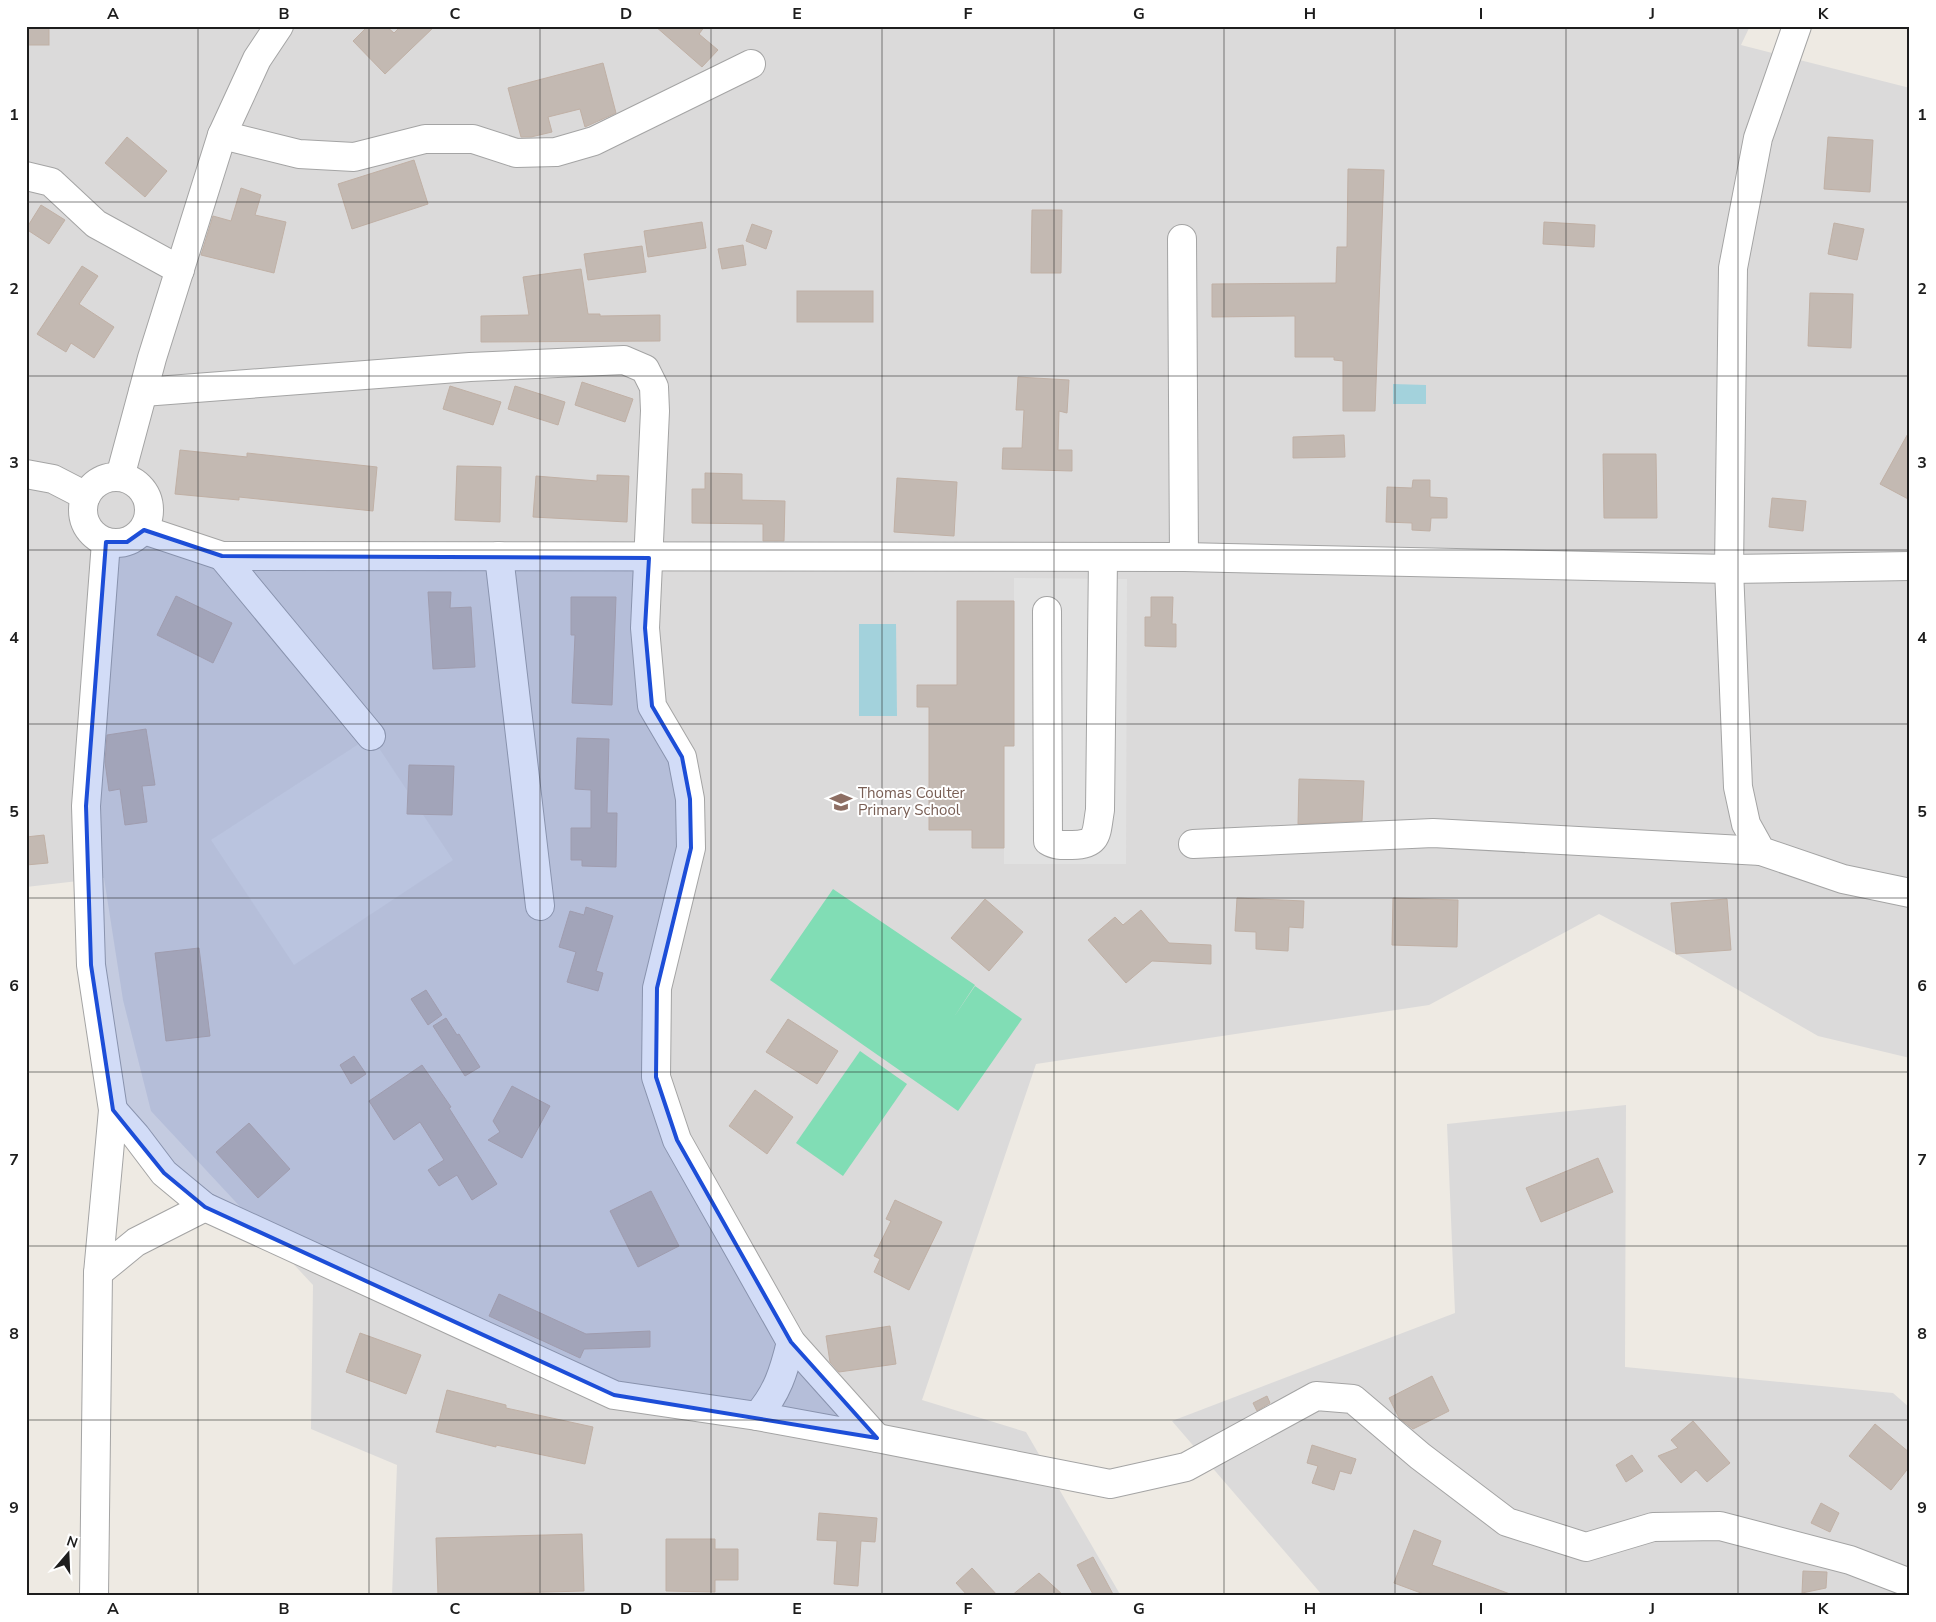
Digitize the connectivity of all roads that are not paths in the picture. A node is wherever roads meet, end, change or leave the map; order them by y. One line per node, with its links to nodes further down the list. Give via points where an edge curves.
1 (279, 26): 4 (street, via 257,59)
2 (1798, 26): 20 (street, via 1758,138 1734,268)
3 (751, 64): 4 (street, via 594,141 556,152 516,153 473,139 425,139 354,157 308,155)
4 (222, 135): 7 (street)
5 (26, 176): 7 (street, via 50,182 96,224)
6 (1182, 239): 16 (street)
7 (180, 270): 8 (street)
8 (143, 392): 10 (street); 17 (street, via 624,360 645,369 654,387)
9 (26, 474): 11 (street, via 53,479)
10 (120, 477): 11 (street, via 100,481); 12 (street, via 141,487 147,497 149,520)
11 (86, 496): 13 (street, via 82,510 85,524)
12 (144, 530): 13 (street, via 127,542); 14 (street)
13 (106, 542): 27 (street, via 86,806 91,965)
14 (222, 556): 15 (street); 22 (street)
15 (499, 556): 17 (street); 26 (street)
16 (1184, 557): 18 (street); 20 (street)
17 (649, 558): 18 (street); 30 (street, via 645,628 652,706 682,756 690,799 691,828 691,848 657,988 656,1077 677,1140)
18 (1103, 558): 21 (street, via 1100,810 1096,832 1086,845 1054,845 1048,841)
19 (1910, 566): 20 (street)
20 (1729, 569): 24 (street, via 1738,787 1746,824)
21 (1047, 611)
22 (371, 736)
23 (1193, 844): 24 (street, via 1433,833)
24 (1761, 851): 25 (street, via 1843,879)
25 (1910, 893)
26 (540, 906)
27 (113, 1110): 28 (street, via 164,1173); 29 (street)
28 (205, 1207): 29 (street, via 136,1242); 31 (street, via 614,1394)
29 (98, 1273): 34 (street)
30 (791, 1342): 31 (street, via 784,1372 768,1404); 32 (street)
31 (757, 1416): 32 (street)
32 (877, 1438): 33 (street, via 1110,1484 1186,1467 1316,1396 1353,1399 1420,1456 1507,1522 1586,1547 1653,1528 1720,1526 1850,1560)
33 (1910, 1584)
34 (94, 1596)

